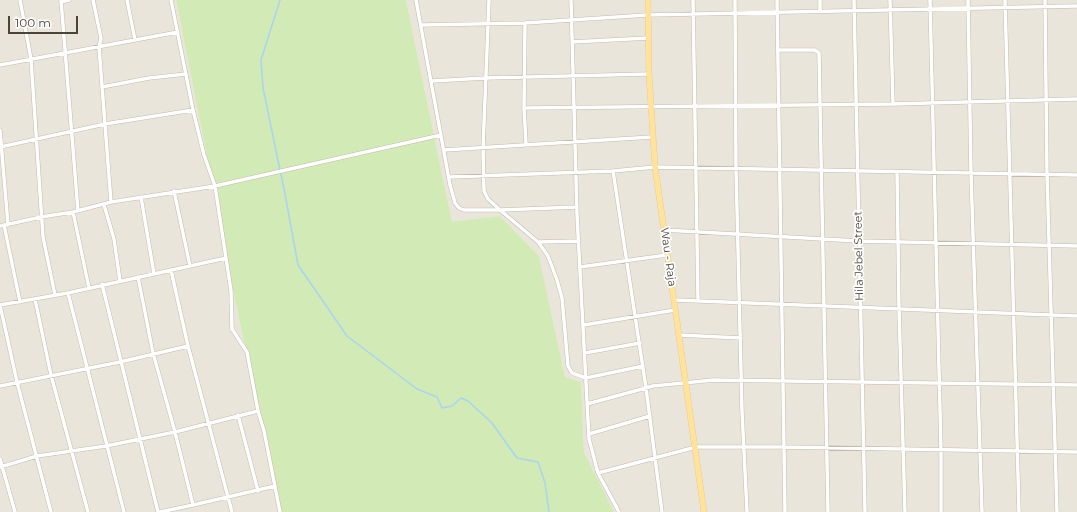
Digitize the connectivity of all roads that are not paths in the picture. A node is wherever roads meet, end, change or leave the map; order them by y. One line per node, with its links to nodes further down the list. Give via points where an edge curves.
1 (20, 0): 44 (street)
2 (69, 0): 20 (street)
3 (93, 0): 41 (street, via 101,38)
4 (127, 0): 39 (street)
5 (171, 0): 37 (street)
6 (416, 0): 35 (street)
7 (489, 0): 36 (street)
8 (571, 0): 33 (street)
9 (648, 0): 32 (main road, Wau - Raja)
10 (692, 0): 31 (street)
11 (735, 0): 30 (street)
12 (777, 0): 28 (street)
13 (820, 0): 29 (street)
14 (854, 0): 27 (street, Hila Jebel Street)
15 (890, 0): 26 (street)
16 (930, 0): 24 (street)
17 (968, 0): 25 (street)
18 (1005, 0): 22 (street)
19 (1046, 0): 23 (street)
20 (61, 1): 43 (street)
21 (1077, 6): 23 (street)
22 (1006, 8): 23 (street); 25 (street); 54 (street)
23 (1046, 8): 55 (street)
24 (930, 9): 25 (street); 26 (street); 59 (street)
25 (969, 9): 56 (street)
26 (890, 10): 27 (street); 58 (street)
27 (855, 11): 29 (street); 57 (street, Hila Jebel Street)
28 (777, 12): 29 (street); 30 (street); 42 (street)
29 (820, 12)
30 (735, 13): 31 (street); 61 (street)
31 (693, 14): 32 (street); 64 (street)
32 (647, 15): 33 (street); 38 (main road, Wau - Raja)
33 (571, 20): 34 (street); 40 (street)
34 (525, 23): 36 (street); 49 (street)
35 (422, 25): 36 (street); 51 (street)
36 (488, 25): 50 (street)
37 (178, 32): 39 (street); 46 (street)
38 (648, 38): 40 (street); 47 (main road, Wau - Raja)
39 (135, 40): 41 (street)
40 (572, 42): 48 (street)
41 (99, 48): 43 (street); 52 (street)
42 (778, 50): 60 (street, via 818,51); 62 (street)
43 (64, 54): 44 (street); 70 (street)
44 (31, 59): 45 (street); 73 (street)
45 (0, 65)
46 (186, 74): 52 (street); 67 (street)
47 (649, 74): 48 (street); 63 (main road, Wau - Raja)
48 (573, 76): 49 (street); 66 (street)
49 (525, 77): 50 (street); 65 (street)
50 (485, 78): 51 (street); 77 (street)
51 (432, 81): 71 (street)
52 (102, 87): 68 (street)
53 (1077, 99): 55 (street)
54 (1008, 100): 55 (street); 56 (street); 90 (street)
55 (1046, 100): 91 (street)
56 (970, 101): 59 (street); 89 (street)
57 (856, 104): 58 (street); 60 (street); 86 (street, Hila Jebel Street)
58 (893, 104): 59 (street)
59 (931, 104): 88 (street)
60 (820, 105): 62 (street); 84 (street)
61 (736, 106): 62 (street); 64 (street); 81 (street)
62 (778, 106): 82 (street)
63 (650, 107): 64 (street); 66 (street); 72 (main road, Wau - Raja)
64 (695, 107): 80 (street)
65 (524, 108): 66 (street); 75 (street)
66 (574, 108): 74 (street)
67 (193, 110): 68 (street); 95 (street)
68 (105, 124): 70 (street); 98 (street)
69 (0, 130): 76 (street)
70 (71, 132): 73 (street); 102 (street)
71 (441, 135): 78 (street); 95 (street)
72 (652, 138): 74 (street); 79 (main road, Wau - Raja)
73 (36, 139): 76 (street); 104 (street)
74 (575, 143): 75 (street); 85 (street)
75 (526, 144): 77 (street)
76 (1, 146): 105 (street)
77 (483, 148): 78 (street); 94 (street)
78 (444, 150): 93 (street)
79 (655, 167): 80 (street); 83 (street); 106 (main road, Wau - Raja)
80 (696, 168): 81 (street); 107 (street)
81 (736, 169): 82 (street); 108 (street)
82 (779, 170): 84 (street); 109 (street)
83 (613, 171): 85 (street); 122 (street)
84 (820, 171): 86 (street); 110 (street)
85 (576, 172): 94 (street); 100 (street)
86 (857, 172): 87 (street); 112 (street, Hila Jebel Street)
87 (896, 172): 88 (street); 113 (street)
88 (933, 172): 89 (street); 115 (street)
89 (971, 173): 90 (street); 116 (street)
90 (1011, 173): 91 (street); 117 (street)
91 (1047, 174): 92 (street); 118 (street)
92 (1077, 175)
93 (449, 177): 94 (street); 101 (street, via 453,197 459,208)
94 (484, 177): 101 (street, via 484,191 494,206)
95 (215, 186): 96 (street); 121 (street)
96 (174, 191): 97 (street); 123 (street)
97 (140, 197): 98 (street); 126 (street)
98 (111, 202): 99 (street)
99 (104, 205): 102 (street); 128 (street, via 114,240)
100 (577, 208): 101 (street); 111 (street)
101 (500, 210): 114 (street)
102 (78, 211): 103 (street)
103 (73, 212): 104 (street); 130 (street)
104 (41, 217): 105 (street); 132 (street)
105 (4, 225): 136 (street)
106 (664, 230): 107 (street); 120 (main road, Wau - Raja)
107 (697, 233): 108 (street); 135 (street)
108 (738, 235): 109 (street); 137 (street)
109 (780, 237): 110 (street); 138 (street)
110 (822, 239): 112 (street); 140 (street)
111 (579, 241): 114 (street); 124 (street)
112 (858, 241): 113 (street); 141 (street, Hila Jebel Street)
113 (897, 241): 115 (street); 142 (street)
114 (538, 242): 161 (street, via 548,256 562,298 568,366 575,376)
115 (936, 242): 116 (street); 144 (street)
116 (973, 242): 117 (street); 145 (street)
117 (1013, 244): 118 (street); 146 (street)
118 (1049, 245): 119 (street); 147 (street)
119 (1077, 246)
120 (667, 255): 122 (street); 134 (main road, Wau - Raja)
121 (226, 258): 123 (street); 177 (street, via 231,291 232,329 247,352)
122 (626, 261): 124 (street); 148 (street)
123 (190, 266): 125 (street)
124 (580, 267): 150 (street)
125 (171, 270): 126 (street); 154 (street)
126 (154, 274): 127 (street)
127 (138, 277): 128 (street); 155 (street)
128 (120, 281): 129 (street)
129 (102, 284): 130 (street); 157 (street)
130 (89, 288): 131 (street)
131 (68, 293): 132 (street); 159 (street)
132 (55, 295): 133 (street)
133 (35, 299): 136 (street); 160 (street)
134 (674, 300): 135 (street); 143 (main road, Wau - Raja)
135 (698, 300): 137 (street)
136 (20, 302): 139 (street)
137 (740, 302): 138 (street); 152 (street)
138 (782, 304): 140 (street); 163 (street)
139 (0, 305): 167 (street)
140 (824, 305): 141 (street); 164 (street)
141 (860, 307): 142 (street); 166 (street, Hila Jebel Street)
142 (898, 308): 144 (street); 168 (street)
143 (675, 310): 148 (street); 151 (main road, Wau - Raja)
144 (937, 310): 145 (street); 169 (street)
145 (975, 312): 146 (street); 170 (street)
146 (1014, 313): 147 (street); 171 (street)
147 (1051, 315): 149 (street); 172 (street)
148 (636, 316): 150 (street); 153 (street)
149 (1077, 316)
150 (584, 325): 156 (street)
151 (679, 335): 152 (street); 165 (main road, Wau - Raja)
152 (741, 338): 162 (street)
153 (640, 343): 156 (street); 158 (street)
154 (188, 346): 155 (street); 180 (street)
155 (153, 353): 157 (street); 181 (street)
156 (585, 353): 161 (street)
157 (120, 362): 159 (street); 183 (street)
158 (643, 366): 161 (street); 175 (street)
159 (86, 368): 160 (street); 184 (street)
160 (51, 375): 167 (street); 193 (street)
161 (586, 378): 176 (street)
162 (742, 379): 163 (street); 165 (street); 186 (street)
163 (783, 380): 164 (street); 187 (street)
164 (826, 380): 166 (street); 188 (street)
165 (686, 381): 175 (street); 185 (main road, Wau - Raja)
166 (862, 381): 168 (street); 189 (street, Hila Jebel Street)
167 (17, 382): 174 (street); 197 (street)
168 (902, 382): 169 (street); 190 (street)
169 (939, 382): 170 (street); 191 (street)
170 (978, 383): 171 (street); 192 (street)
171 (1016, 383): 172 (street); 194 (street)
172 (1053, 384): 173 (street); 195 (street)
173 (1077, 385)
174 (0, 386)
175 (646, 388): 176 (street); 179 (street)
176 (587, 404): 182 (street)
177 (258, 411): 178 (street); 202 (street)
178 (238, 415): 180 (street); 203 (street)
179 (650, 416): 182 (street); 198 (street)
180 (207, 423): 181 (street); 204 (street)
181 (175, 432): 183 (street); 205 (street)
182 (589, 434): 201 (street, via 592,456)
183 (140, 439): 184 (street); 210 (street)
184 (106, 446): 193 (street); 209 (street)
185 (696, 447): 186 (street); 198 (street); 215 (main road, Wau - Raja)
186 (743, 447): 187 (street); 216 (street)
187 (784, 447): 188 (street); 217 (street)
188 (827, 448): 189 (street); 218 (street)
189 (864, 448): 190 (street); 219 (street, Hila Jebel Street)
190 (903, 449): 191 (street); 220 (street)
191 (941, 450): 192 (street); 221 (street)
192 (980, 450): 194 (street); 222 (street)
193 (71, 451): 197 (street); 208 (street)
194 (1017, 451): 195 (street); 223 (street)
195 (1055, 452): 196 (street); 224 (street)
196 (1077, 452)
197 (37, 456): 200 (street); 207 (street)
198 (655, 457): 201 (street); 214 (street)
199 (0, 459): 200 (street)
200 (1, 467): 206 (street)
201 (598, 473): 213 (street)
202 (275, 486): 203 (street); 212 (street)
203 (258, 491): 204 (street)
204 (229, 498): 205 (street); 211 (street)
205 (193, 505): 210 (street)
206 (15, 512)
207 (51, 512)
208 (88, 512)
209 (124, 512)
210 (159, 512)
211 (232, 512)
212 (280, 512)
213 (620, 512)
214 (662, 512)
215 (704, 512)
216 (747, 512)
217 (786, 512)
218 (828, 512)
219 (865, 512)
220 (905, 512)
221 (941, 512)
222 (982, 512)
223 (1019, 512)
224 (1057, 512)

